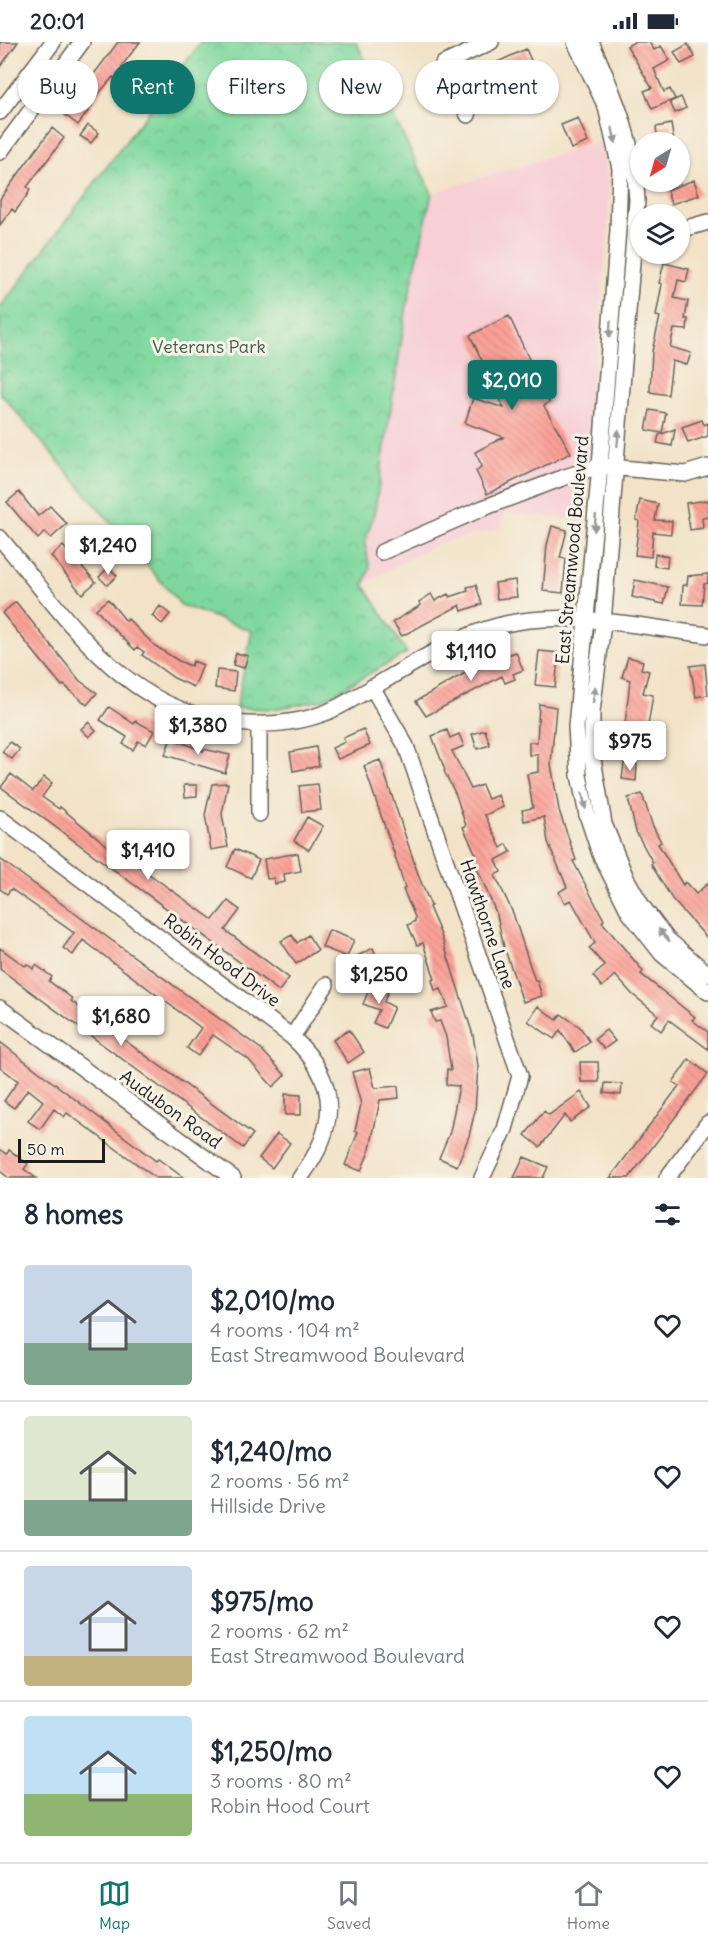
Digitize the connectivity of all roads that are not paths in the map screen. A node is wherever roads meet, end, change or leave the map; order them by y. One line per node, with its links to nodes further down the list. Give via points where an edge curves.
1 (53, 42): 6 (street)
2 (82, 42): 8 (street)
3 (491, 42): 7 (street, via 443,64)
4 (575, 42): 12 (street, East Streamwood Boulevard, one-way to 12, via 614,132 620,168)
5 (591, 42): 9 (street, East Streamwood Boulevard, via 628,134)
6 (0, 112)
7 (468, 115)
8 (0, 152)
9 (637, 204)
10 (708, 222): 11 (street)
11 (690, 227)
12 (618, 230): 13 (street); 15 (street, East Streamwood Boulevard, one-way to 15)
13 (630, 230)
14 (634, 264): 15 (street, East Streamwood Boulevard, one-way to 14)
15 (608, 467): 16 (street, via 685,474); 18 (street, via 565,477); 19 (street, East Streamwood Boulevard, one-way to 19); 20 (street, East Streamwood Boulevard)
16 (708, 467)
17 (0, 538): 23 (street, via 103,660 133,686 164,704 195,715 224,723)
18 (382, 552)
19 (585, 621): 20 (street); 22 (street, via 531,620 474,633); 28 (street, East Streamwood Boulevard, one-way to 28, via 576,755 597,845 614,886 646,936)
20 (603, 623): 21 (street); 26 (street, East Streamwood Boulevard, one-way to 20, via 675,947 646,912 609,840 592,753 592,712)
21 (708, 635)
22 (372, 687): 23 (street, via 313,716); 34 (street, Hawthorne Lane, via 406,746 520,1076 505,1129)
23 (259, 724): 24 (street)
24 (259, 814)
25 (0, 818): 30 (street, Robin Hood Drive)
26 (708, 974)
27 (326, 985): 30 (street)
28 (708, 992)
29 (0, 1008): 32 (street, Audubon Road)
30 (292, 1037): 33 (street, Robin Hood Drive, via 321,1071 329,1107 325,1136)
31 (708, 1123): 35 (street)
32 (232, 1178)
33 (300, 1178)
34 (483, 1178)
35 (667, 1178)

